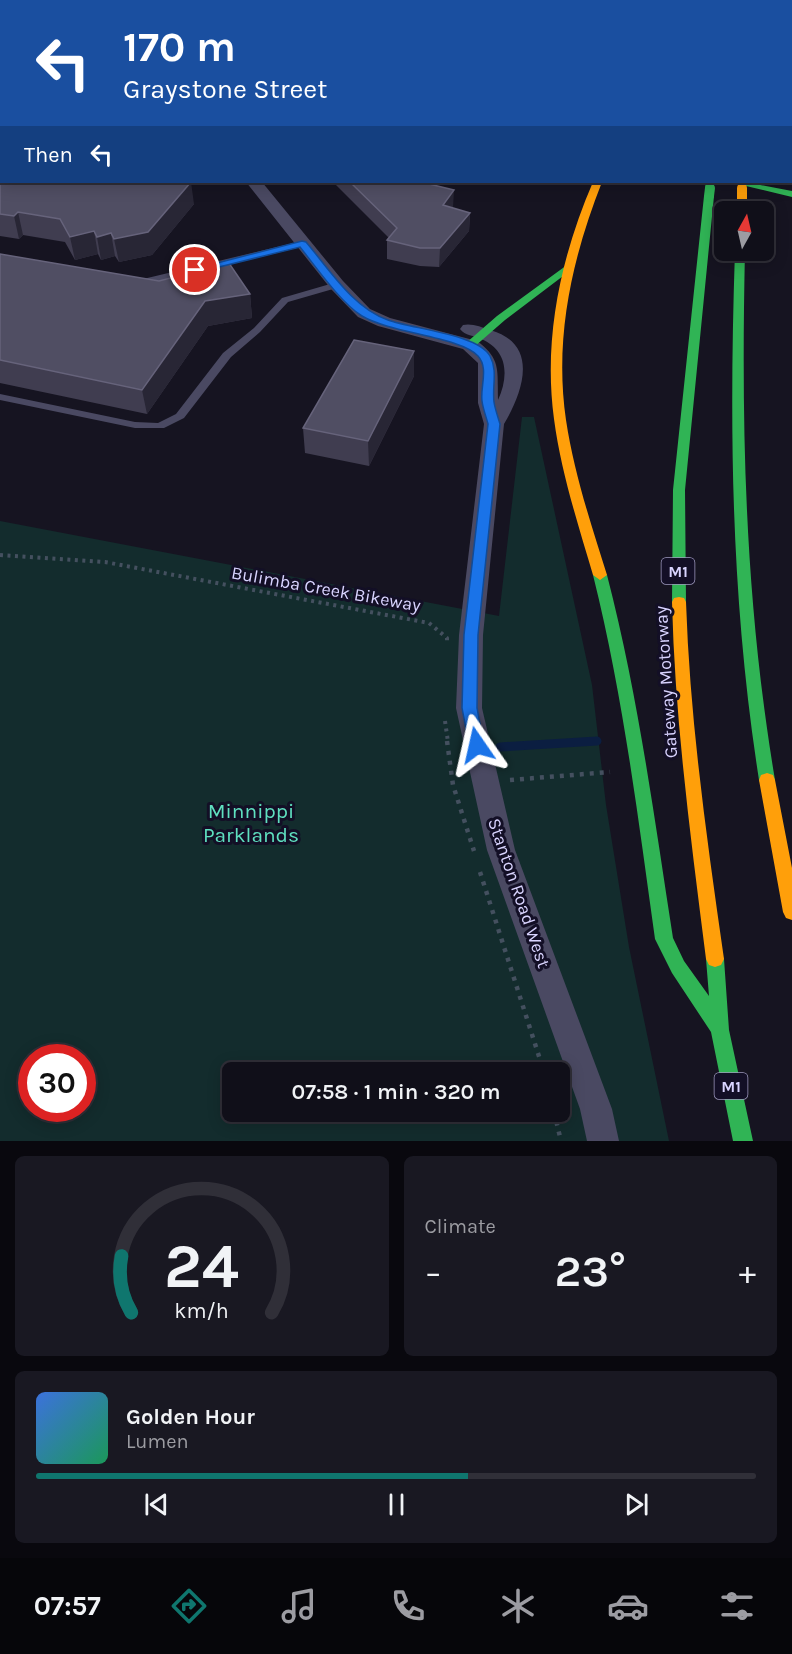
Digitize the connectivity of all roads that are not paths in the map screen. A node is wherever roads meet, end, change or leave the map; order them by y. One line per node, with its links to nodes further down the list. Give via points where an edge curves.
1 (255, 183): 8 (street)
2 (596, 183): 10 (main road, via 582,205)
3 (710, 183): 17 (main road, Gateway Motorway / M1, bridge, via 685,415 678,581 684,710 714,944)
4 (739, 183): 6 (main road)
5 (742, 183): 7 (main road, bridge)
6 (792, 194)
7 (742, 201)
8 (302, 244): 11 (lane); 12 (street)
9 (740, 261): 16 (main road, via 737,331 742,590 750,671)
10 (567, 268): 13 (main road); 17 (main road, via 557,352 563,439 618,641 666,944)
11 (132, 285)
12 (337, 285): 13 (street, via 353,304 373,318 413,329); 14 (lane, via 285,300 226,356 180,416 160,426 135,425)
13 (477, 338): 15 (street, Stanton Road West, via 487,362 488,400); 15 (street, Stanton Road West, via 504,342 514,362 508,402)
14 (0, 397)
15 (494, 424): 18 (street, Stanton Road West, via 470,656 469,708 501,850 596,1109)
16 (792, 912)
17 (720, 1030): 19 (main road, Gateway Motorway / M1)
18 (603, 1141)
19 (743, 1141)

